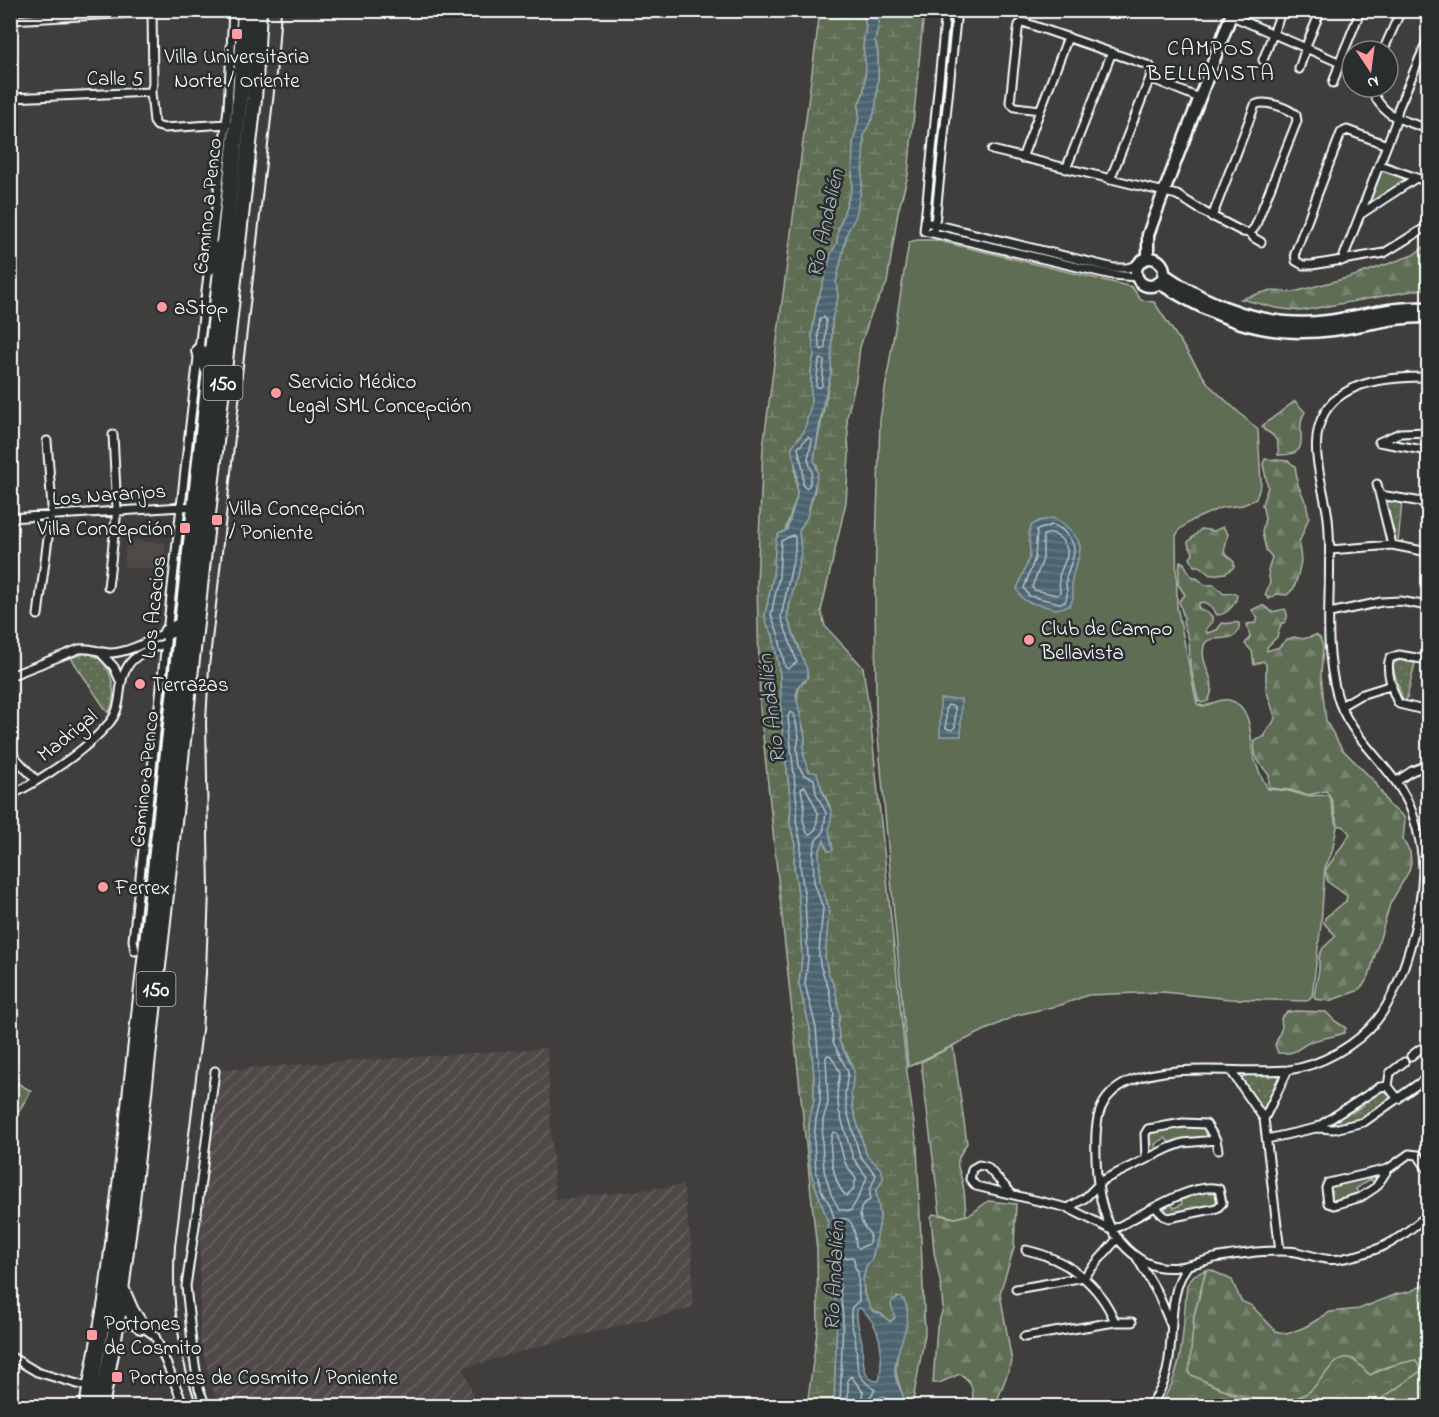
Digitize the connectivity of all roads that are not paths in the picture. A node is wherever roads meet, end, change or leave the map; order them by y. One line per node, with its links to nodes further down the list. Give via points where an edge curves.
1 (233, 10): 31 (street, Los Acacios)
2 (245, 10): 49 (highway, Camino a Penco / 150, via 241,89)
3 (259, 10): 70 (highway, Camino a Penco / 150, via 254,99)
4 (946, 10): 44 (street)
5 (957, 10): 45 (street)
6 (1282, 10): 13 (street)
7 (1321, 10): 18 (street)
8 (1361, 10): 15 (street)
9 (151, 11): 12 (street); 25 (street)
10 (1232, 13): 13 (street); 27 (street)
11 (1398, 17): 16 (street)
12 (10, 20)
13 (1273, 34): 18 (street); 20 (street)
14 (1068, 37): 19 (street); 29 (street); 29 (street, via 1026,22 1018,27 1011,104)
15 (1350, 39)
16 (1388, 39)
17 (1427, 41): 30 (street)
18 (1306, 48): 21 (street); 22 (street)
19 (1112, 52): 23 (street, via 1148,65); 37 (street)
20 (1263, 60)
21 (1340, 63): 24 (street)
22 (1299, 69)
23 (1150, 78): 27 (street); 39 (street)
24 (1333, 83)
25 (151, 92): 26 (street, Calle 5); 31 (street, Calle 5, via 153,120 159,127)
26 (10, 98)
27 (1199, 98): 41 (street)
28 (1376, 99): 30 (street, via 1379,106)
29 (1040, 110): 35 (street)
30 (1396, 117): 32 (street); 33 (street)
31 (227, 124): 54 (street, Los Acacios)
32 (1428, 129)
33 (1387, 145): 36 (street); 52 (street, via 1347,130 1341,133 1295,254 1302,265)
34 (992, 150): 35 (street)
35 (1022, 158): 37 (street)
36 (1380, 165): 38 (street); 42 (street)
37 (1066, 169): 39 (street)
38 (1416, 178): 40 (street); 42 (street)
39 (1110, 180): 41 (street)
40 (1428, 182)
41 (1163, 191): 43 (street, via 1184,198); 51 (street, via 1148,235)
42 (1360, 215): 52 (street)
43 (1212, 217): 47 (street); 47 (street, via 1255,105 1264,102 1292,112 1297,121)
44 (924, 222): 45 (street); 48 (street, via 924,231)
45 (935, 224): 48 (street); 53 (street, via 1114,268)
46 (1428, 226): 52 (street, via 1384,253)
47 (1250, 232): 50 (street)
48 (934, 233): 55 (street, via 1112,275)
49 (224, 241): 54 (highway); 60 (highway, Camino a Penco / 150)
50 (1262, 242)
51 (1148, 258): 53 (street); 56 (street, via 1161,262)
52 (1342, 261)
53 (1138, 265): 55 (street)
54 (208, 268): 59 (street, Los Acacios)
55 (1137, 277): 56 (street, via 1152,286)
56 (1162, 279): 57 (street, via 1213,303 1275,321 1305,323); 58 (street, via 1213,314 1273,330 1318,332 1397,318)
57 (1428, 308)
58 (1428, 317)
59 (199, 351): 60 (highway); 69 (street, Los Acacios)
60 (209, 376): 70 (highway, Camino a Penco / 150)
61 (1428, 377): 75 (street, via 1360,386 1340,397 1325,412 1317,457)
62 (1428, 432): 65 (street, via 1400,433 1378,442)
63 (112, 435): 71 (street)
64 (47, 441): 72 (street)
65 (1428, 451)
66 (1377, 484): 67 (street)
67 (1380, 495): 68 (street); 74 (street)
68 (1428, 503)
69 (181, 506): 70 (street, Los Naranjos); 71 (street, Los Naranjos); 82 (street, Los Acacios)
70 (202, 506): 81 (highway, Camino a Penco / 150); 127 (highway, Camino a Penco / 150)
71 (117, 510): 72 (street, Los Naranjos); 77 (street)
72 (51, 515): 73 (street, Los Naranjos); 80 (street)
73 (10, 518)
74 (1392, 545): 75 (street); 76 (street)
75 (1330, 550): 79 (street)
76 (1428, 552)
77 (108, 587)
78 (1428, 606): 79 (street, via 1381,602)
79 (1330, 613): 88 (street, via 1332,665)
80 (38, 615)
81 (182, 625): 82 (highway); 97 (highway, Camino a Penco / 150)
82 (167, 638): 83 (street, via 110,653); 86 (street, Madrigal, via 133,659); 96 (street, Los Acacios, via 133,940)
83 (99, 651): 85 (street, via 79,649); 86 (street, via 114,667)
84 (1428, 660): 87 (street, via 1392,657 1388,665)
85 (10, 676)
86 (121, 683): 92 (street, Madrigal, via 111,722 72,756)
87 (1392, 685): 88 (street); 89 (street, via 1401,705)
88 (1341, 706): 93 (street, via 1356,732)
89 (1428, 711)
90 (10, 752): 92 (street)
91 (1428, 765): 93 (street)
92 (36, 780): 94 (street, Madrigal)
93 (1397, 781): 95 (street, via 1412,813)
94 (10, 796)
95 (1426, 868): 101 (street, via 1409,948 1380,1015 1366,1032 1335,1054)
96 (135, 951): 97 (highway)
97 (146, 962): 129 (highway, Camino a Penco / 150)
98 (1428, 1047): 99 (street)
99 (1411, 1056)
100 (1404, 1062): 105 (street, via 1390,1072)
101 (1288, 1070): 103 (street); 107 (street)
102 (215, 1071): 140 (street, via 186,1286 199,1389)
103 (1232, 1071): 107 (street); 115 (street, via 1162,1074 1134,1079 1117,1088 1103,1103 1096,1120)
104 (1428, 1077): 106 (street)
105 (1389, 1086): 106 (street); 108 (street, via 1380,1087)
106 (1398, 1099): 108 (street, via 1364,1122)
107 (1264, 1119): 109 (street)
108 (1316, 1128): 109 (street)
109 (1267, 1139): 123 (street)
110 (1216, 1140): 111 (street); 112 (street, via 1178,1144); 112 (street, via 1203,1123 1151,1127 1145,1134)
111 (1218, 1150)
112 (1146, 1159): 115 (street)
113 (1388, 1169): 113 (street, via 1328,1183 1328,1203 1334,1205 1361,1197 1376,1187); 114 (street, via 1413,1153)
114 (1428, 1170)
115 (1097, 1185): 117 (street); 120 (street)
116 (1012, 1194): 116 (street, via 976,1186 970,1179 972,1169 979,1165 987,1167); 117 (street)
117 (1068, 1208): 120 (street)
118 (1156, 1208): 118 (street, via 1189,1190 1215,1188 1222,1193 1222,1203 1217,1208 1169,1218); 120 (street)
119 (1428, 1215): 123 (street, via 1389,1244 1343,1259)
120 (1112, 1230): 121 (street)
121 (1118, 1238): 124 (street); 126 (street)
122 (1026, 1250): 126 (street, via 1055,1259)
123 (1280, 1251): 125 (street, via 1220,1257)
124 (1136, 1256): 125 (street, via 1165,1268); 133 (street)
125 (1188, 1265): 133 (street, via 1176,1288)
126 (1084, 1277): 128 (street); 130 (street, via 1103,1298)
127 (122, 1288): 129 (highway, Camino a Penco / 150); 132 (highway)
128 (1016, 1289)
129 (110, 1321): 132 (street); 136 (highway, Camino a Penco / 150); 138 (highway, Camino a Penco / 150)
130 (1115, 1322): 131 (street); 134 (street)
131 (1132, 1322)
132 (141, 1326): 139 (street, via 157,1340)
133 (1172, 1329): 141 (street, via 1166,1373 1158,1396)
134 (1024, 1337)
135 (10, 1356): 136 (street, via 37,1372)
136 (91, 1388): 137 (highway, Camino a Penco / 150)
137 (87, 1407)
138 (101, 1407)
139 (184, 1407)
140 (206, 1407)
141 (1149, 1407)

